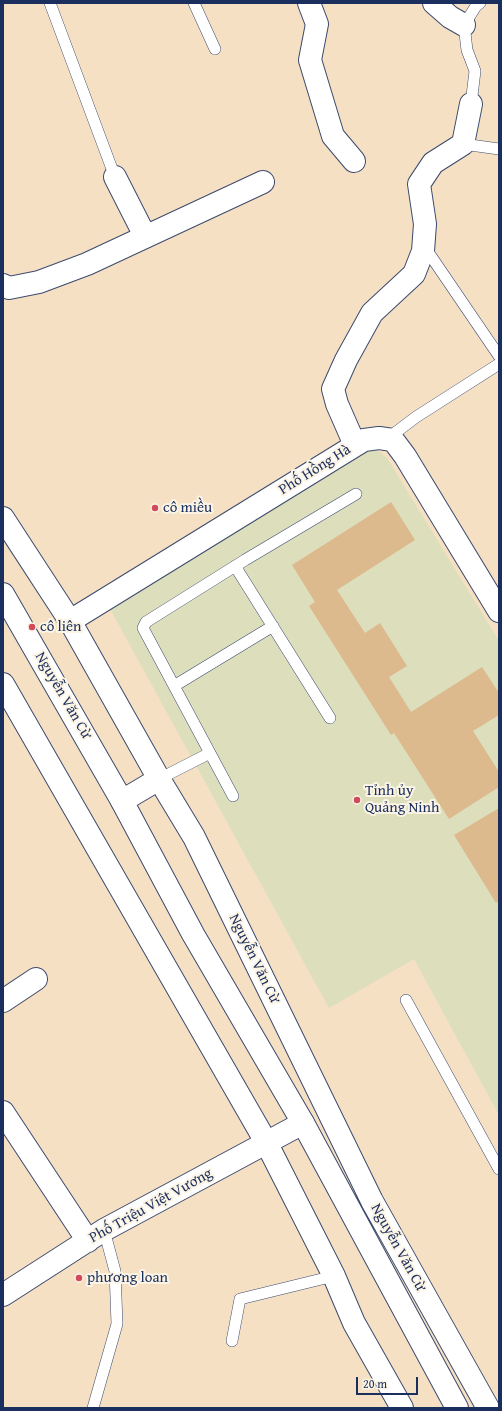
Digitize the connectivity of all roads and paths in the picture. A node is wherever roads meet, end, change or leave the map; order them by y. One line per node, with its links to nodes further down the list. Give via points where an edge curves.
1 (50, 3): 12 (lane)
2 (194, 3): 7 (lane)
3 (309, 3): 11 (main road, via 317,24 310,60 333,136)
4 (434, 3): 6 (main road, via 450,18)
5 (480, 3): 6 (lane)
6 (464, 26): 8 (lane, via 467,50 475,71)
7 (215, 49)
8 (471, 104): 9 (main road)
9 (463, 144): 10 (lane); 15 (main road, via 433,163 419,184 425,224)
10 (499, 149)
11 (354, 161)
12 (115, 177): 14 (main road)
13 (262, 182): 14 (main road)
14 (145, 236): 16 (main road, via 87,264 39,282 8,288)
15 (423, 245): 17 (lane); 20 (main road, via 414,274 372,313 333,389)
16 (3, 285)
17 (499, 356)
18 (499, 364): 19 (lane, via 416,417)
19 (387, 439): 20 (main road, Phố Hồng Hà, via 364,440); 25 (main road, via 393,440 405,456)
20 (355, 446): 26 (main road, Phố Hồng Hà)
21 (356, 494): 23 (lane)
22 (3, 518): 26 (main road, Nguyễn Văn Cừ)
23 (235, 566): 27 (lane); 28 (lane, via 146,622 143,628)
24 (3, 594): 34 (main road, Nguyễn Văn Cừ)
25 (499, 610)
26 (70, 621): 32 (main road, Nguyễn Văn Cừ)
27 (273, 626): 28 (lane); 30 (lane)
28 (174, 686): 31 (lane)
29 (5, 691): 40 (main road)
30 (330, 718)
31 (210, 753): 32 (lane); 33 (lane)
32 (159, 779): 34 (main road); 49 (main road, Nguyễn Văn Cừ, via 194,837 372,1201)
33 (233, 796)
34 (122, 801): 39 (main road, Nguyễn Văn Cừ, via 193,934)
35 (36, 979): 37 (main road)
36 (406, 1000): 41 (lane)
37 (3, 1001)
38 (3, 1112): 42 (main road)
39 (303, 1123): 40 (main road, Phố Triệu Việt Vương); 48 (main road, Nguyễn Văn Cừ)
40 (266, 1142): 42 (main road, Phố Triệu Việt Vương); 43 (main road)
41 (499, 1168)
42 (96, 1236): 44 (main road, Phố Triệu Việt Vương); 46 (lane, via 115,1271 117,1324)
43 (334, 1276): 45 (lane, via 240,1299); 47 (main road, via 354,1323)
44 (3, 1295)
45 (232, 1341)
46 (93, 1408)
47 (402, 1408)
48 (457, 1408)
49 (488, 1408)

